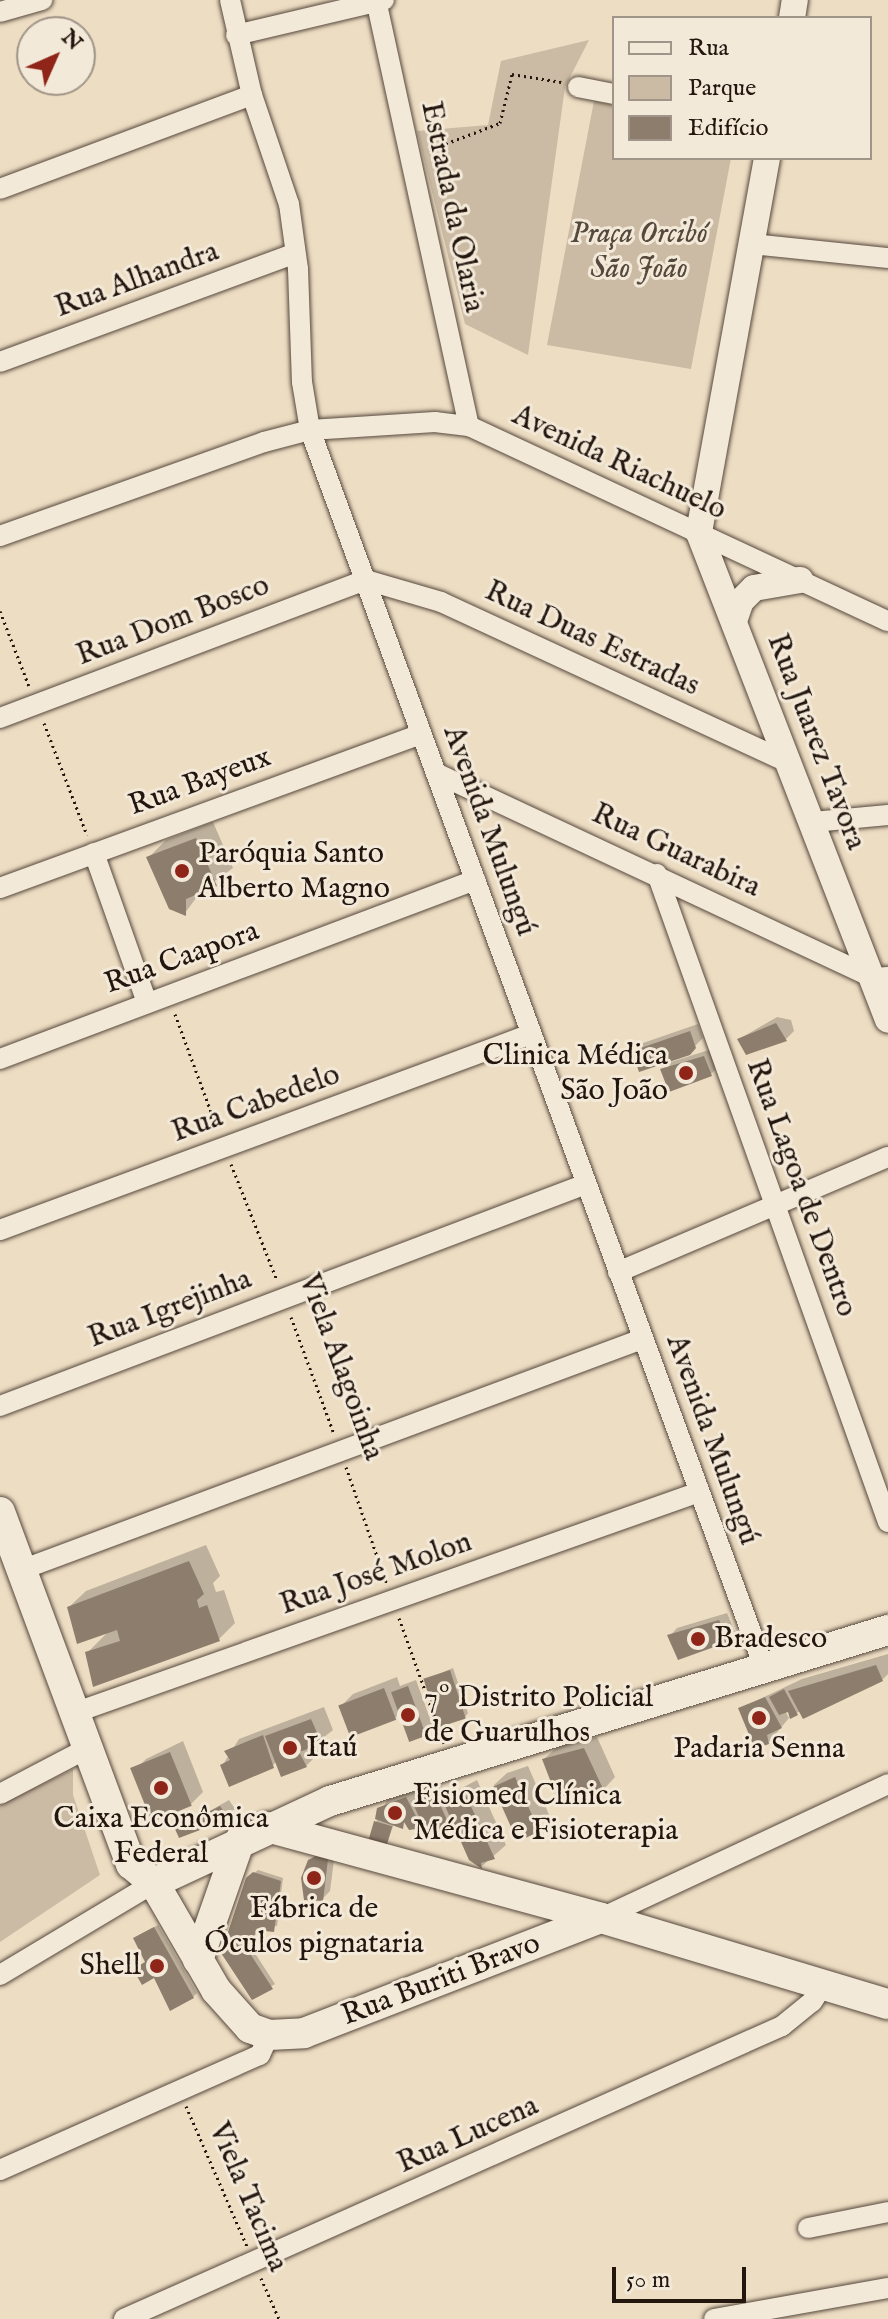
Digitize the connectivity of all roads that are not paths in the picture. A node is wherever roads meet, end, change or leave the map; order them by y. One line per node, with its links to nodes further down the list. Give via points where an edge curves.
1 (42, 0): 4 (street)
2 (230, 0): 5 (street, Avenida Mulungú)
3 (379, 1): 5 (street); 15 (street, Estrada da Olaria)
4 (0, 12)
5 (236, 35): 8 (street, Avenida Mulungú)
6 (578, 87): 7 (street)
7 (612, 94)
8 (252, 95): 10 (street); 12 (street, Avenida Mulungú, via 289,204)
9 (767, 160): 11 (street)
10 (0, 189)
11 (752, 244): 13 (street); 17 (street)
12 (294, 254): 14 (street, Rua Alhandra); 16 (street, Avenida Mulungú, via 300,369)
13 (888, 258)
14 (0, 362)
15 (469, 426): 16 (street, Avenida Riachuelo, via 409,421); 17 (street, Avenida Riachuelo)
16 (310, 430): 18 (street, Avenida Riachuelo); 19 (street, Avenida Mulungú)
17 (699, 533): 20 (street, Avenida Riachuelo); 21 (street, Rua Juarez Tavora)
18 (0, 536)
19 (366, 580): 23 (street, Rua Dom Bosco); 24 (street, Avenida Mulungú); 25 (street, Rua Duas Estradas, via 441,602)
20 (800, 580): 21 (street, via 754,588 741,601); 22 (street, Avenida Riachuelo)
21 (734, 621): 25 (street, Rua Juarez Tavora)
22 (888, 621)
23 (0, 718)
24 (421, 734): 26 (street, Avenida Mulungú); 29 (street, Rua Bayeux)
25 (790, 763): 28 (street, Rua Juarez Tavora)
26 (438, 774): 30 (street, Rua Guarabira); 31 (street, Avenida Mulungú)
27 (888, 815): 28 (street)
28 (813, 822): 33 (street, Rua Juarez Tavora)
29 (94, 853): 32 (street, Rua Bayeux); 34 (street)
30 (657, 874): 33 (street, Rua Guarabira); 40 (street, Rua Lagoa de Dentro)
31 (475, 880): 34 (street, Rua Caapora); 36 (street, Avenida Mulungú)
32 (0, 888)
33 (881, 977): 35 (street, Rua Juarez Tavora)
34 (147, 1003): 37 (street, Rua Caapora)
35 (888, 1020)
36 (531, 1034): 39 (street, Avenida Mulungú); 41 (street, Rua Cabedelo)
37 (0, 1059)
38 (888, 1157): 40 (street)
39 (586, 1184): 42 (street, Avenida Mulungú); 44 (street, Rua Igrejinha)
40 (776, 1208): 42 (street); 47 (street, Rua Lagoa de Dentro)
41 (0, 1230)
42 (618, 1272): 43 (street, Avenida Mulungú)
43 (642, 1339): 45 (street, Avenida Mulungú); 48 (street)
44 (0, 1406)
45 (699, 1492): 50 (street, Avenida Mulungú); 51 (street, Rua José Molon)
46 (0, 1512): 48 (main road)
47 (888, 1522)
48 (21, 1570): 51 (main road)
49 (888, 1630): 50 (main road)
50 (764, 1667): 55 (main road)
51 (74, 1713): 52 (main road)
52 (86, 1749): 54 (street); 59 (main road, via 131,1864)
53 (888, 1784): 61 (street, Rua Buriti Bravo)
54 (0, 1794)
55 (330, 1801): 56 (main road); 58 (main road)
56 (267, 1827): 57 (main road); 58 (main road)
57 (240, 1840): 59 (main road); 63 (main road)
58 (341, 1849): 60 (main road)
59 (154, 1883): 63 (main road); 64 (street)
60 (520, 1899): 61 (main road); 62 (main road, via 529,1926)
61 (601, 1918): 62 (main road, Rua Buriti Bravo); 65 (main road)
62 (509, 1954): 67 (main road, Rua Buriti Bravo, via 304,2033)
63 (198, 1960): 67 (main road, via 229,2009 250,2028)
64 (0, 1975)
65 (823, 1985): 66 (main road); 72 (street, Rua Lucena, via 812,2002 782,2026)
66 (888, 2004)
67 (269, 2035): 68 (street, via 260,2055)
68 (0, 2170)
69 (888, 2212): 70 (street)
70 (808, 2228)
71 (888, 2288): 73 (street)
72 (124, 2319)
73 (714, 2319)

